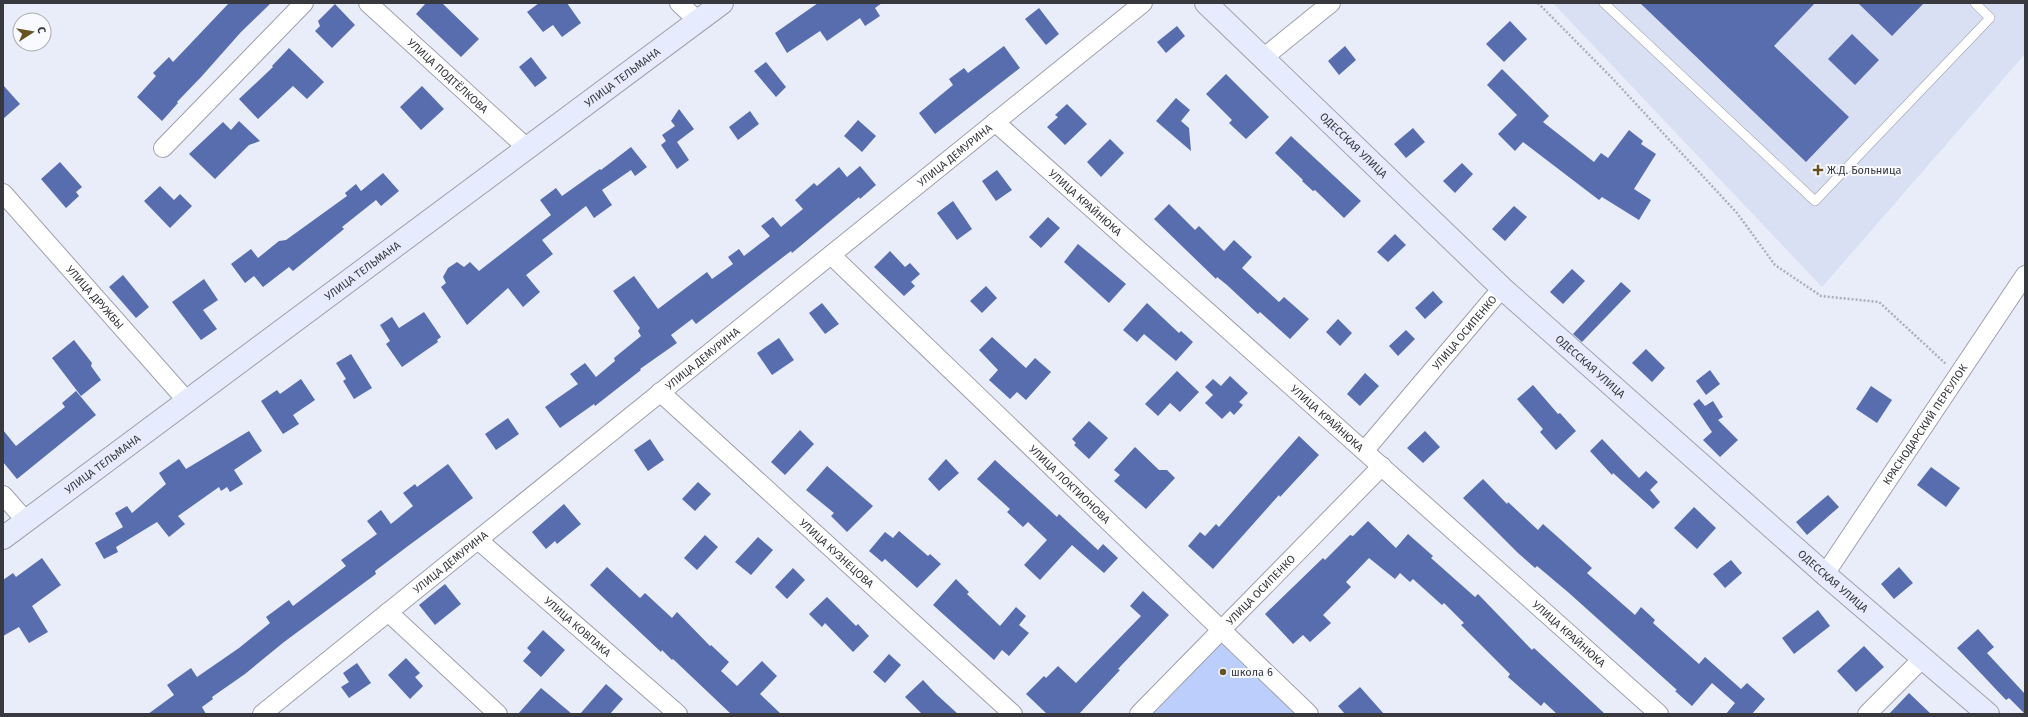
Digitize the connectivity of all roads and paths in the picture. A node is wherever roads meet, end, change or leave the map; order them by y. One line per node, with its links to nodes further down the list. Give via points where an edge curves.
1 (304, 3): 14 (street)
2 (368, 3): 15 (street, УЛИЦА ПОДТЁЛКОВА)
3 (679, 3): 11 (street)
4 (722, 3): 11 (main road, УЛИЦА ТЕЛЬМАНА)
5 (1143, 3): 13 (street, УЛИЦА ДЕМУРИНА)
6 (1206, 3): 12 (main road, ОДЕССКАЯ УЛИЦА)
7 (1331, 3): 12 (street)
8 (1538, 3): 20 (path, via 1612,78 1737,213 1775,265 1820,296 1879,302)
9 (1604, 3): 10 (lane, via 1815,201 1990,18)
10 (1975, 3)
11 (698, 21): 15 (main road, УЛИЦА ТЕЛЬМАНА)
12 (1264, 58): 19 (main road, ОДЕССКАЯ УЛИЦА)
13 (995, 122): 17 (street, УЛИЦА ДЕМУРИНА); 23 (street, УЛИЦА КРАЙНЮКА)
14 (163, 148)
15 (527, 148): 22 (main road, УЛИЦА ТЕЛЬМАНА)
16 (3, 193): 22 (street, УЛИЦА ДРУЖБЫ)
17 (830, 255): 21 (street, УЛИЦА ДЕМУРИНА); 31 (street, УЛИЦА ЛОКТИОНОВА)
18 (2025, 275): 20 (street, КРАСНОДАРСКИЙ ПЕРЕУЛОК)
19 (1502, 288): 23 (street, УЛИЦА ОСИПЕНКО); 29 (main road, ОДЕССКАЯ УЛИЦА)
20 (1958, 375): 29 (street, КРАСНОДАРСКИЙ ПЕРЕУЛОК)
21 (660, 392): 28 (street, УЛИЦА ДЕМУРИНА); 36 (street, УЛИЦА КУЗНЕЦОВА)
22 (187, 401): 26 (main road, УЛИЦА ТЕЛЬМАНА)
23 (1365, 450): 24 (street, УЛИЦА КРАЙНЮКА)
24 (1382, 466): 31 (street, УЛИЦА ОСИПЕНКО); 39 (street, УЛИЦА КРАЙНЮКА)
25 (3, 495): 26 (street)
26 (26, 521): 27 (main road, УЛИЦА ТЕЛЬМАНА)
27 (3, 538)
28 (478, 540): 30 (street, УЛИЦА ДЕМУРИНА); 35 (street, УЛИЦА КОВПАКА)
29 (1826, 574): 32 (main road, ОДЕССКАЯ УЛИЦА)
30 (388, 612): 33 (street, УЛИЦА ДЕМУРИНА); 34 (street)
31 (1222, 630): 37 (street, УЛИЦА ОСИПЕНКО); 38 (street, УЛИЦА ЛОКТИОНОВА)
32 (1923, 658): 40 (street); 41 (main road, ОДЕССКАЯ УЛИЦА)
33 (268, 712)
34 (498, 714)
35 (678, 714)
36 (1013, 714)
37 (1139, 714)
38 (1309, 714)
39 (1659, 714)
40 (1867, 714)
41 (1988, 714)

